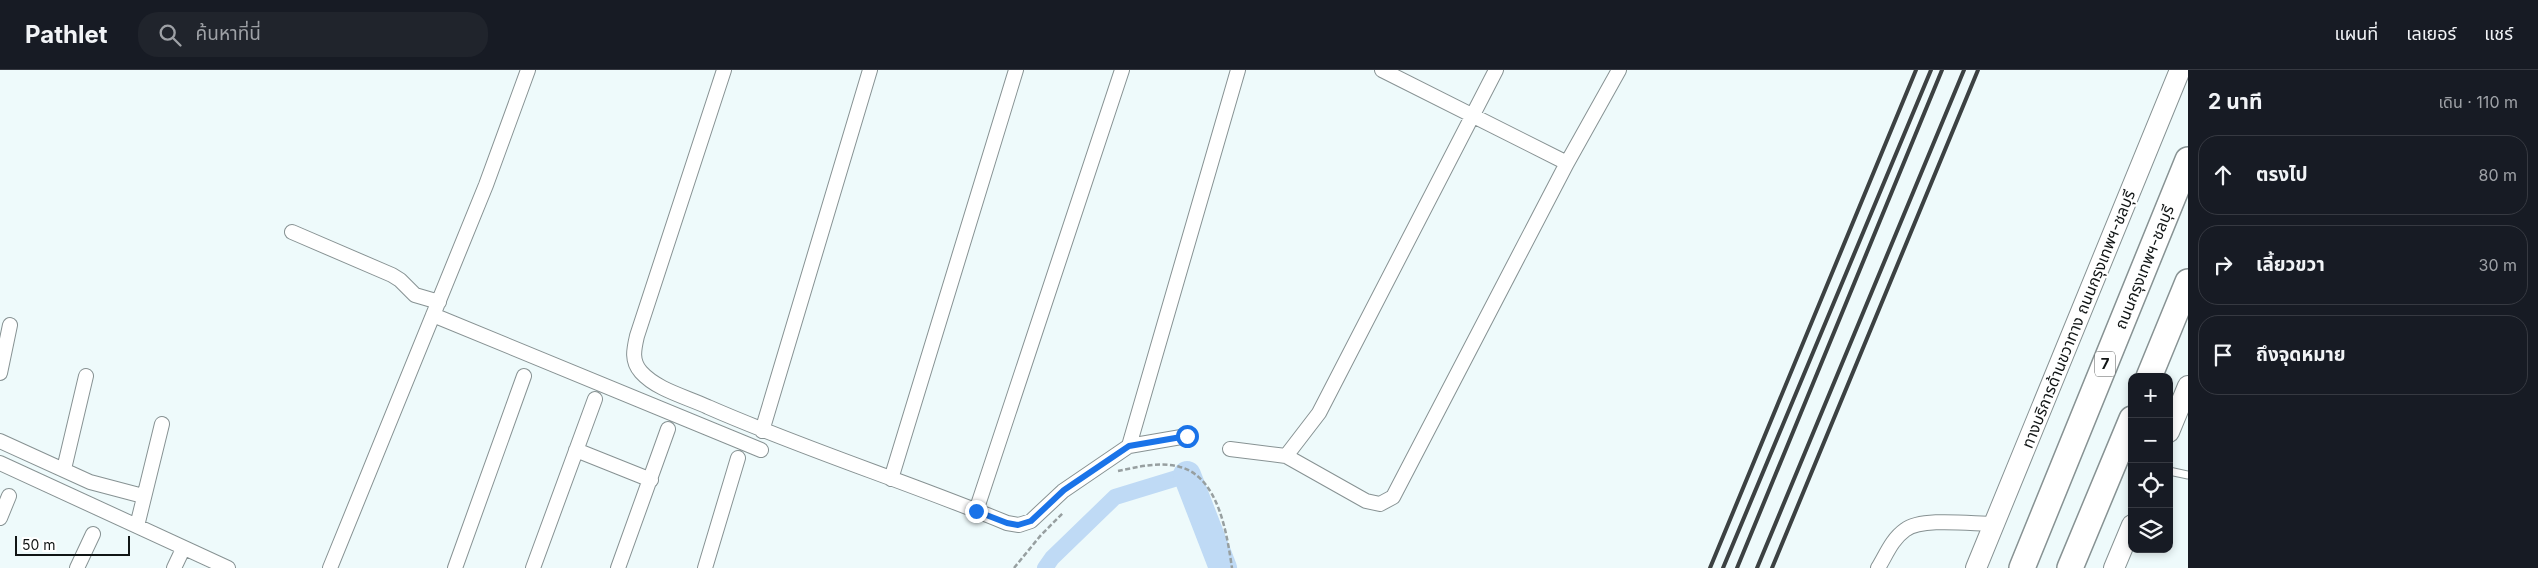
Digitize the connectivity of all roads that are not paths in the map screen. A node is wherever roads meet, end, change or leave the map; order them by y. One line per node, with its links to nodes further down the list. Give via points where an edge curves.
1 (528, 70): 16 (street)
2 (724, 70): 28 (street, via 633,351 641,372 656,384)
3 (870, 70): 28 (street)
4 (1016, 70): 41 (street)
5 (1122, 70): 45 (street)
6 (1238, 70): 31 (street)
7 (1382, 70): 11 (street)
8 (1496, 70): 11 (street)
9 (1619, 70): 13 (street)
10 (2180, 70): 47 (main road, ทางบริการด้านขวาทาง ถนนกรุงเทพฯ-ชลบุรี)
11 (1473, 116): 13 (street); 35 (street, via 1319,413)
12 (2188, 160): 62 (highway, ถนนกรุงเทพฯ-ชลบุรี / 7)
13 (1567, 163): 35 (street, via 1392,497 1380,504 1366,501)
14 (292, 232): 16 (street, via 392,275)
15 (2188, 282): 19 (highway)
16 (436, 309): 34 (street); 56 (street)
17 (10, 325): 18 (street)
18 (0, 373)
19 (2151, 373)
20 (86, 376): 38 (street)
21 (524, 376): 57 (street)
22 (2188, 386): 24 (main road)
23 (595, 399): 33 (street)
24 (2173, 422)
25 (162, 424): 44 (street)
26 (668, 429): 42 (street)
27 (2128, 429): 63 (highway)
28 (762, 431): 41 (street)
29 (1187, 436): 31 (street)
30 (0, 441): 38 (street)
31 (1129, 446): 45 (street, via 1064,490 1031,521 1018,525 1007,523)
32 (1230, 449): 35 (street)
33 (576, 450): 42 (street); 58 (street)
34 (761, 450)
35 (1286, 456)
36 (738, 458): 52 (street)
37 (0, 464): 48 (street)
38 (64, 469): 44 (street, via 90,482)
39 (2173, 472): 40 (lane)
40 (2188, 476)
41 (891, 479): 45 (street)
42 (651, 480): 59 (street)
43 (9, 496): 46 (street)
44 (144, 496): 48 (street)
45 (976, 511)
46 (0, 518)
47 (1994, 524): 60 (street, via 1918,523 1894,540); 61 (main road, ทางบริการด้านขวาทาง ถนนกรุงเทพฯ-ชลบุรี)
48 (137, 526): 51 (street)
49 (92, 534): 53 (street)
50 (2128, 535): 64 (main road)
51 (183, 549): 54 (street); 55 (street)
52 (708, 567)
53 (78, 568)
54 (174, 568)
55 (228, 568)
56 (330, 568)
57 (455, 568)
58 (533, 568)
59 (618, 568)
60 (1878, 568)
61 (1976, 568)
62 (2022, 568)
63 (2070, 568)
64 (2114, 568)

